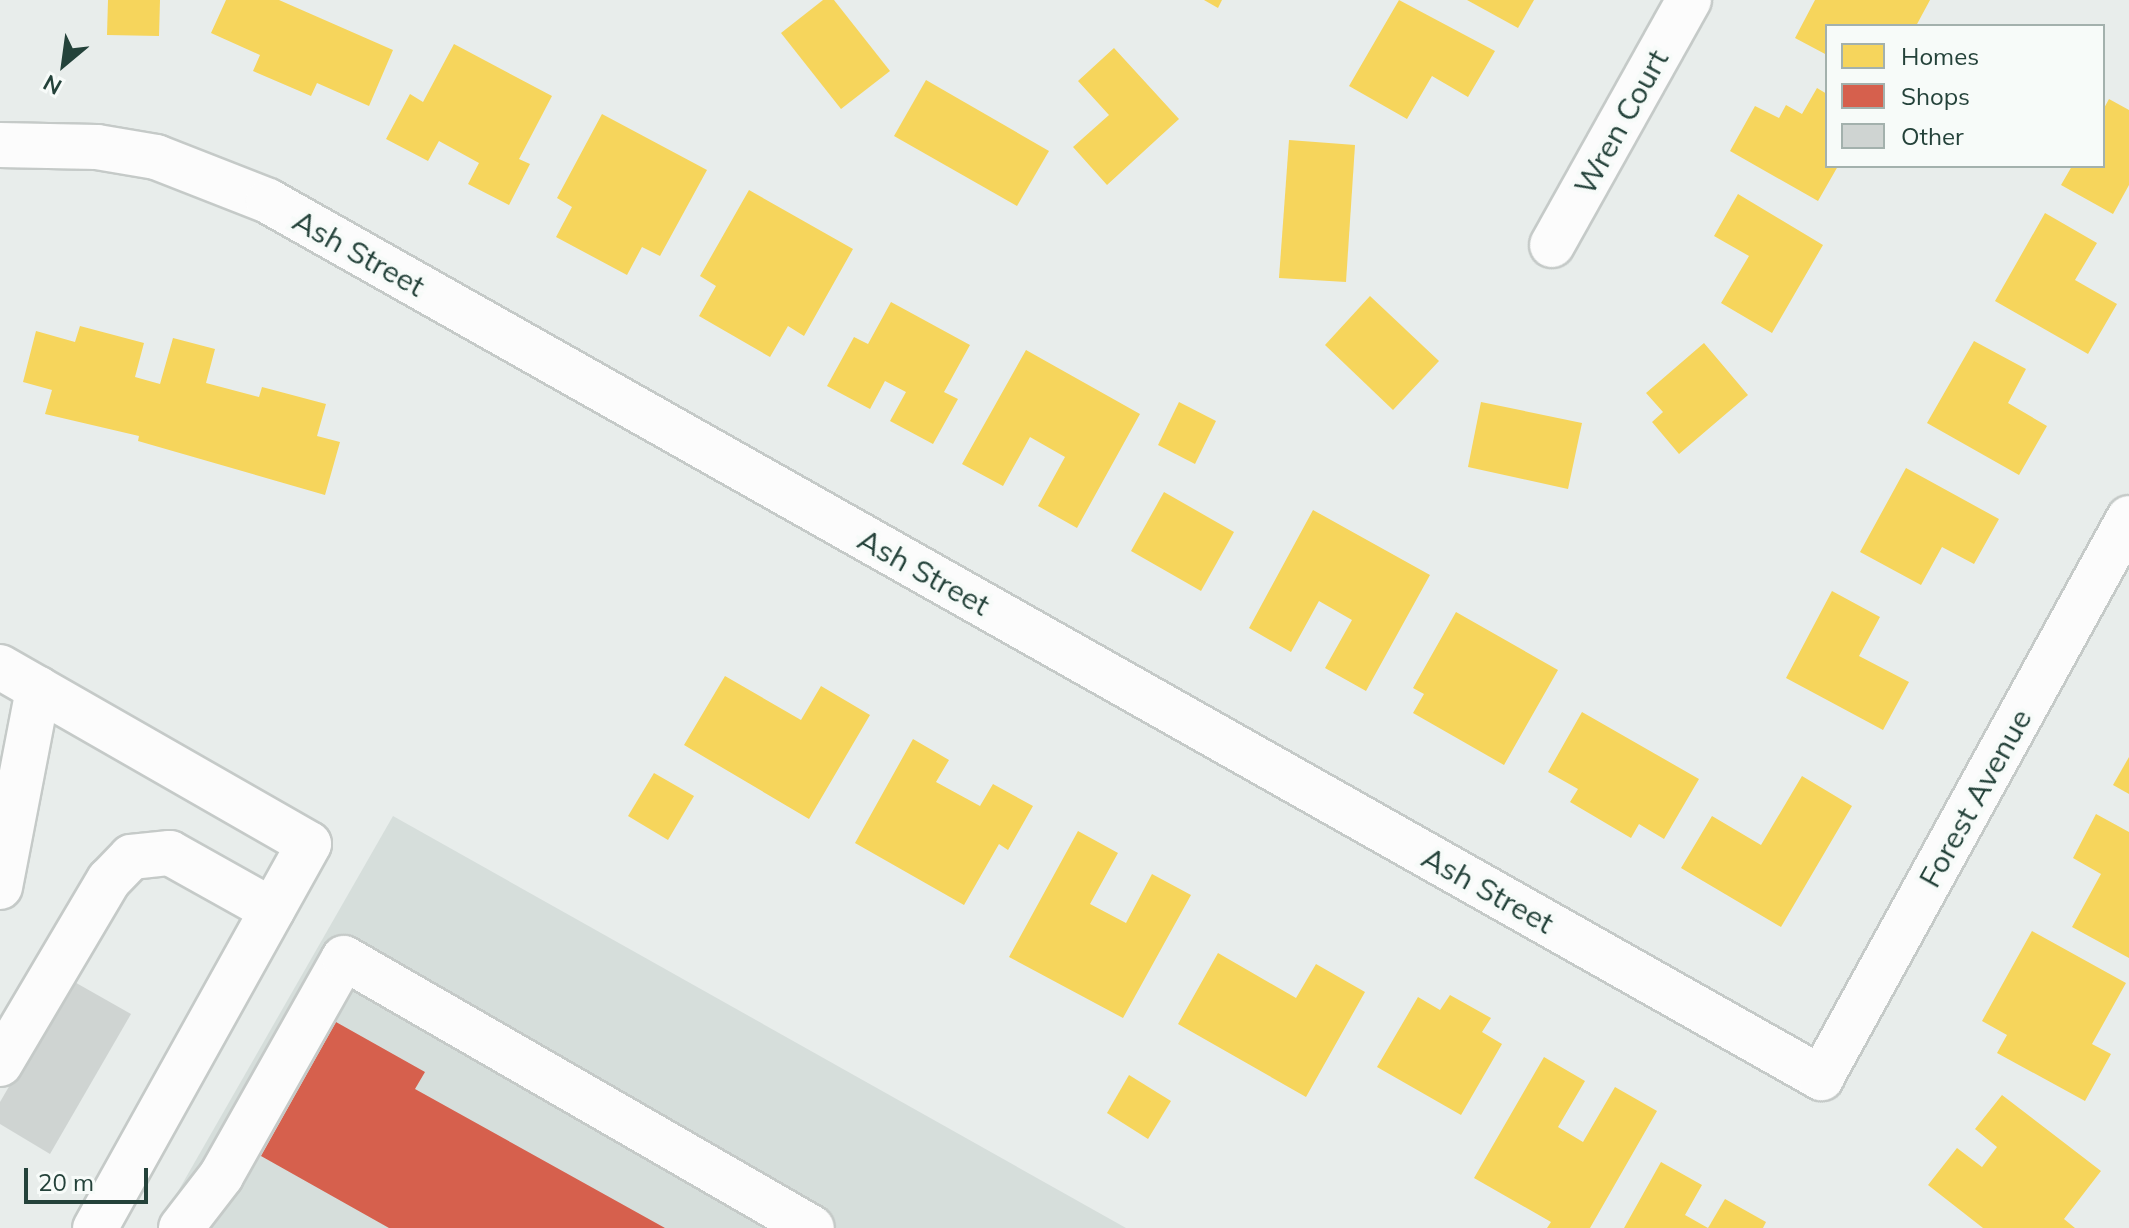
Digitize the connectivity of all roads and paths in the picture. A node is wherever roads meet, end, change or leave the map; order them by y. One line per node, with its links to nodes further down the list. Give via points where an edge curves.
1 (1689, 0): 3 (street, Wren Court)
2 (0, 145): 10 (street, Ash Street, via 97,147 156,157 268,201)
3 (1552, 245)
4 (2129, 518): 10 (street, Forest Avenue)
5 (0, 667): 6 (street)
6 (38, 689): 7 (street); 8 (street, via 309,844)
7 (0, 887)
8 (272, 910): 9 (street, via 170,853 131,857 109,880); 11 (street)
9 (0, 1064)
10 (1821, 1078)
11 (95, 1228)
12 (181, 1228): 13 (street, via 221,1176 344,958)
13 (812, 1228)

